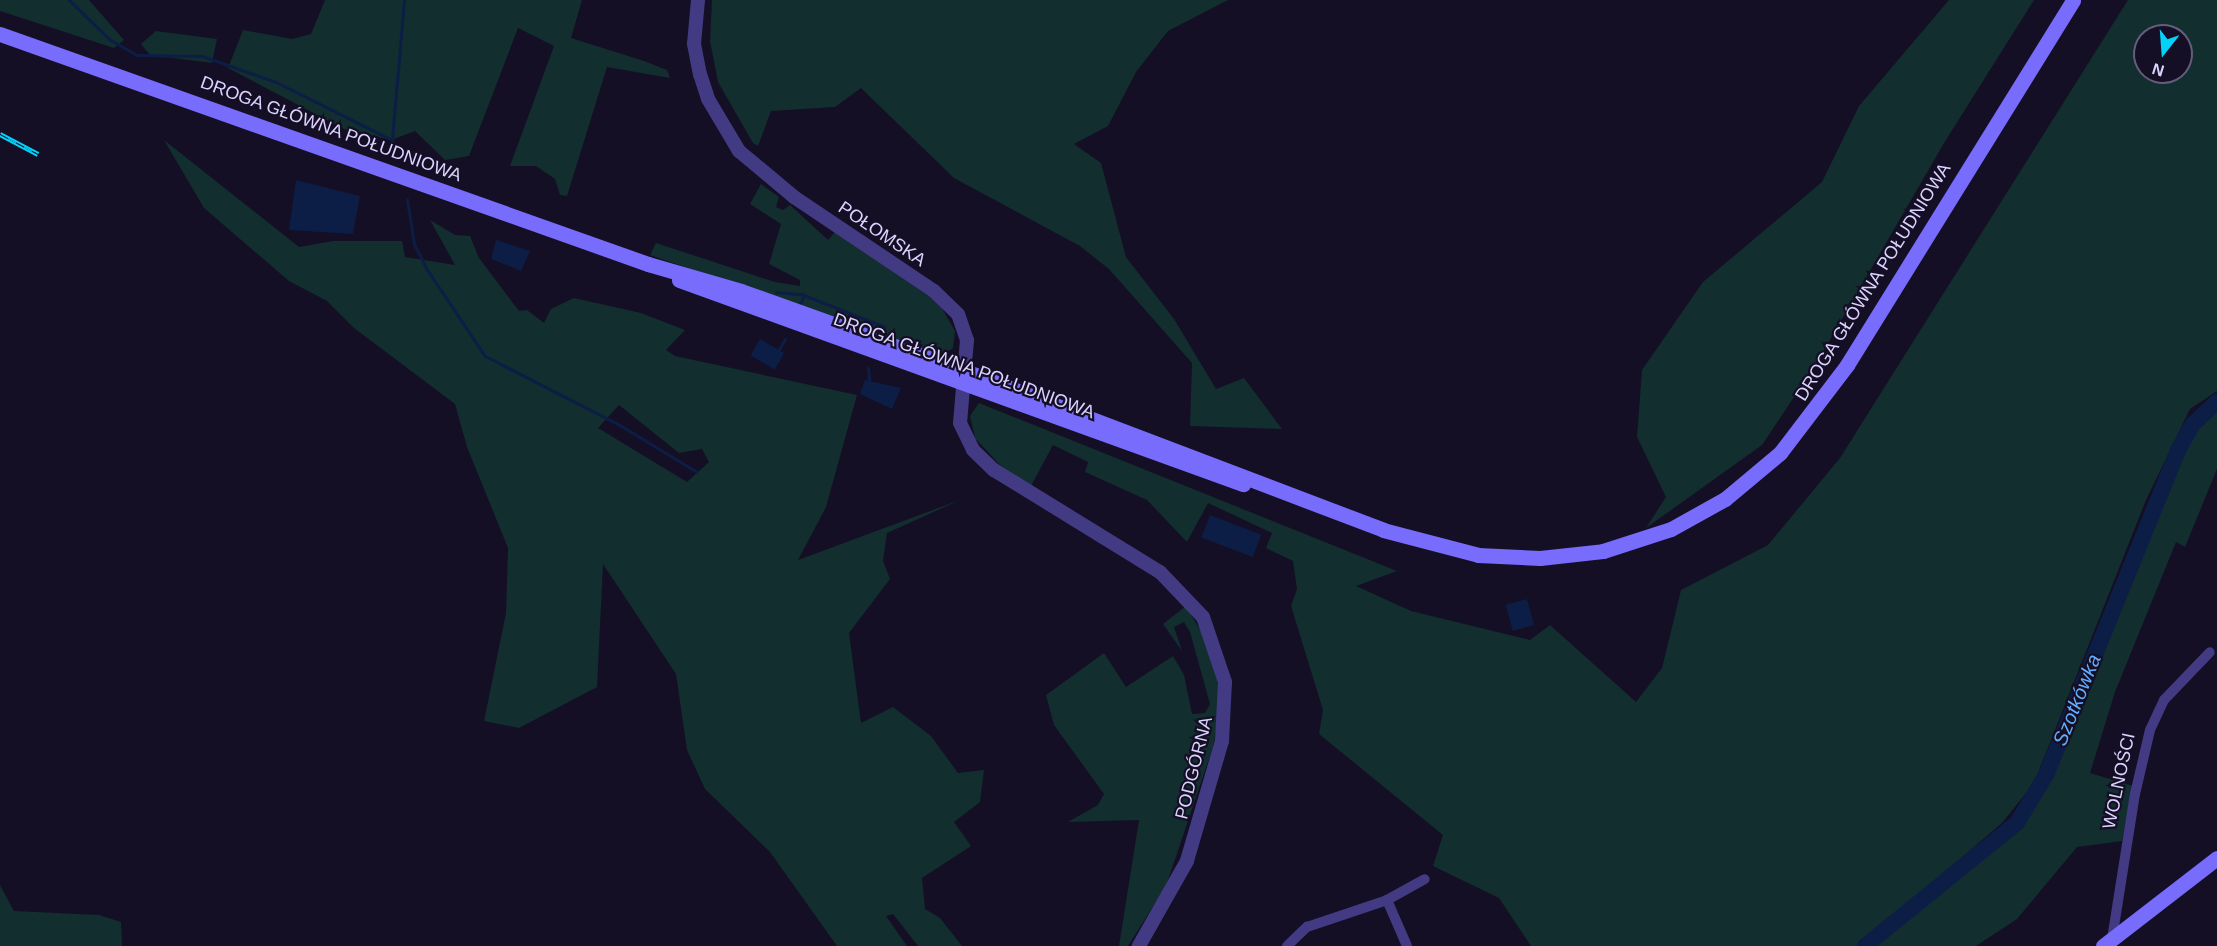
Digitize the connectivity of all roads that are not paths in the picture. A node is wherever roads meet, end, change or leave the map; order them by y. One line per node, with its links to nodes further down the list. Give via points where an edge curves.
1 (698, 0): 4 (street, POŁOMSKA, via 694,44 700,74 726,135 773,182 952,307 966,334)
2 (2073, 0): 4 (main road, DROGA GŁÓWNA POŁUDNIOWA, via 1830,391 1780,453 1713,507 1671,529 1617,547 1565,557 1503,558 1417,541 1272,490 1193,468)
3 (0, 34): 4 (main road, DROGA GŁÓWNA POŁUDNIOWA, via 648,264 729,301)
4 (963, 378): 5 (street, POŁOMSKA, via 960,416 968,443 986,464)
5 (1036, 496): 11 (street, PODGÓRNA, via 1175,586 1203,617 1221,661 1227,702 1220,750 1187,861)
6 (2210, 652): 10 (street, WOLNOŚCI, via 2164,700 2151,730)
7 (2217, 858): 10 (main road, WOLNOŚCI)
8 (1425, 879): 9 (street)
9 (1387, 900): 12 (street, via 1307,927); 13 (street)
10 (2108, 942)
11 (1139, 946)
12 (1287, 946)
13 (1407, 946)

